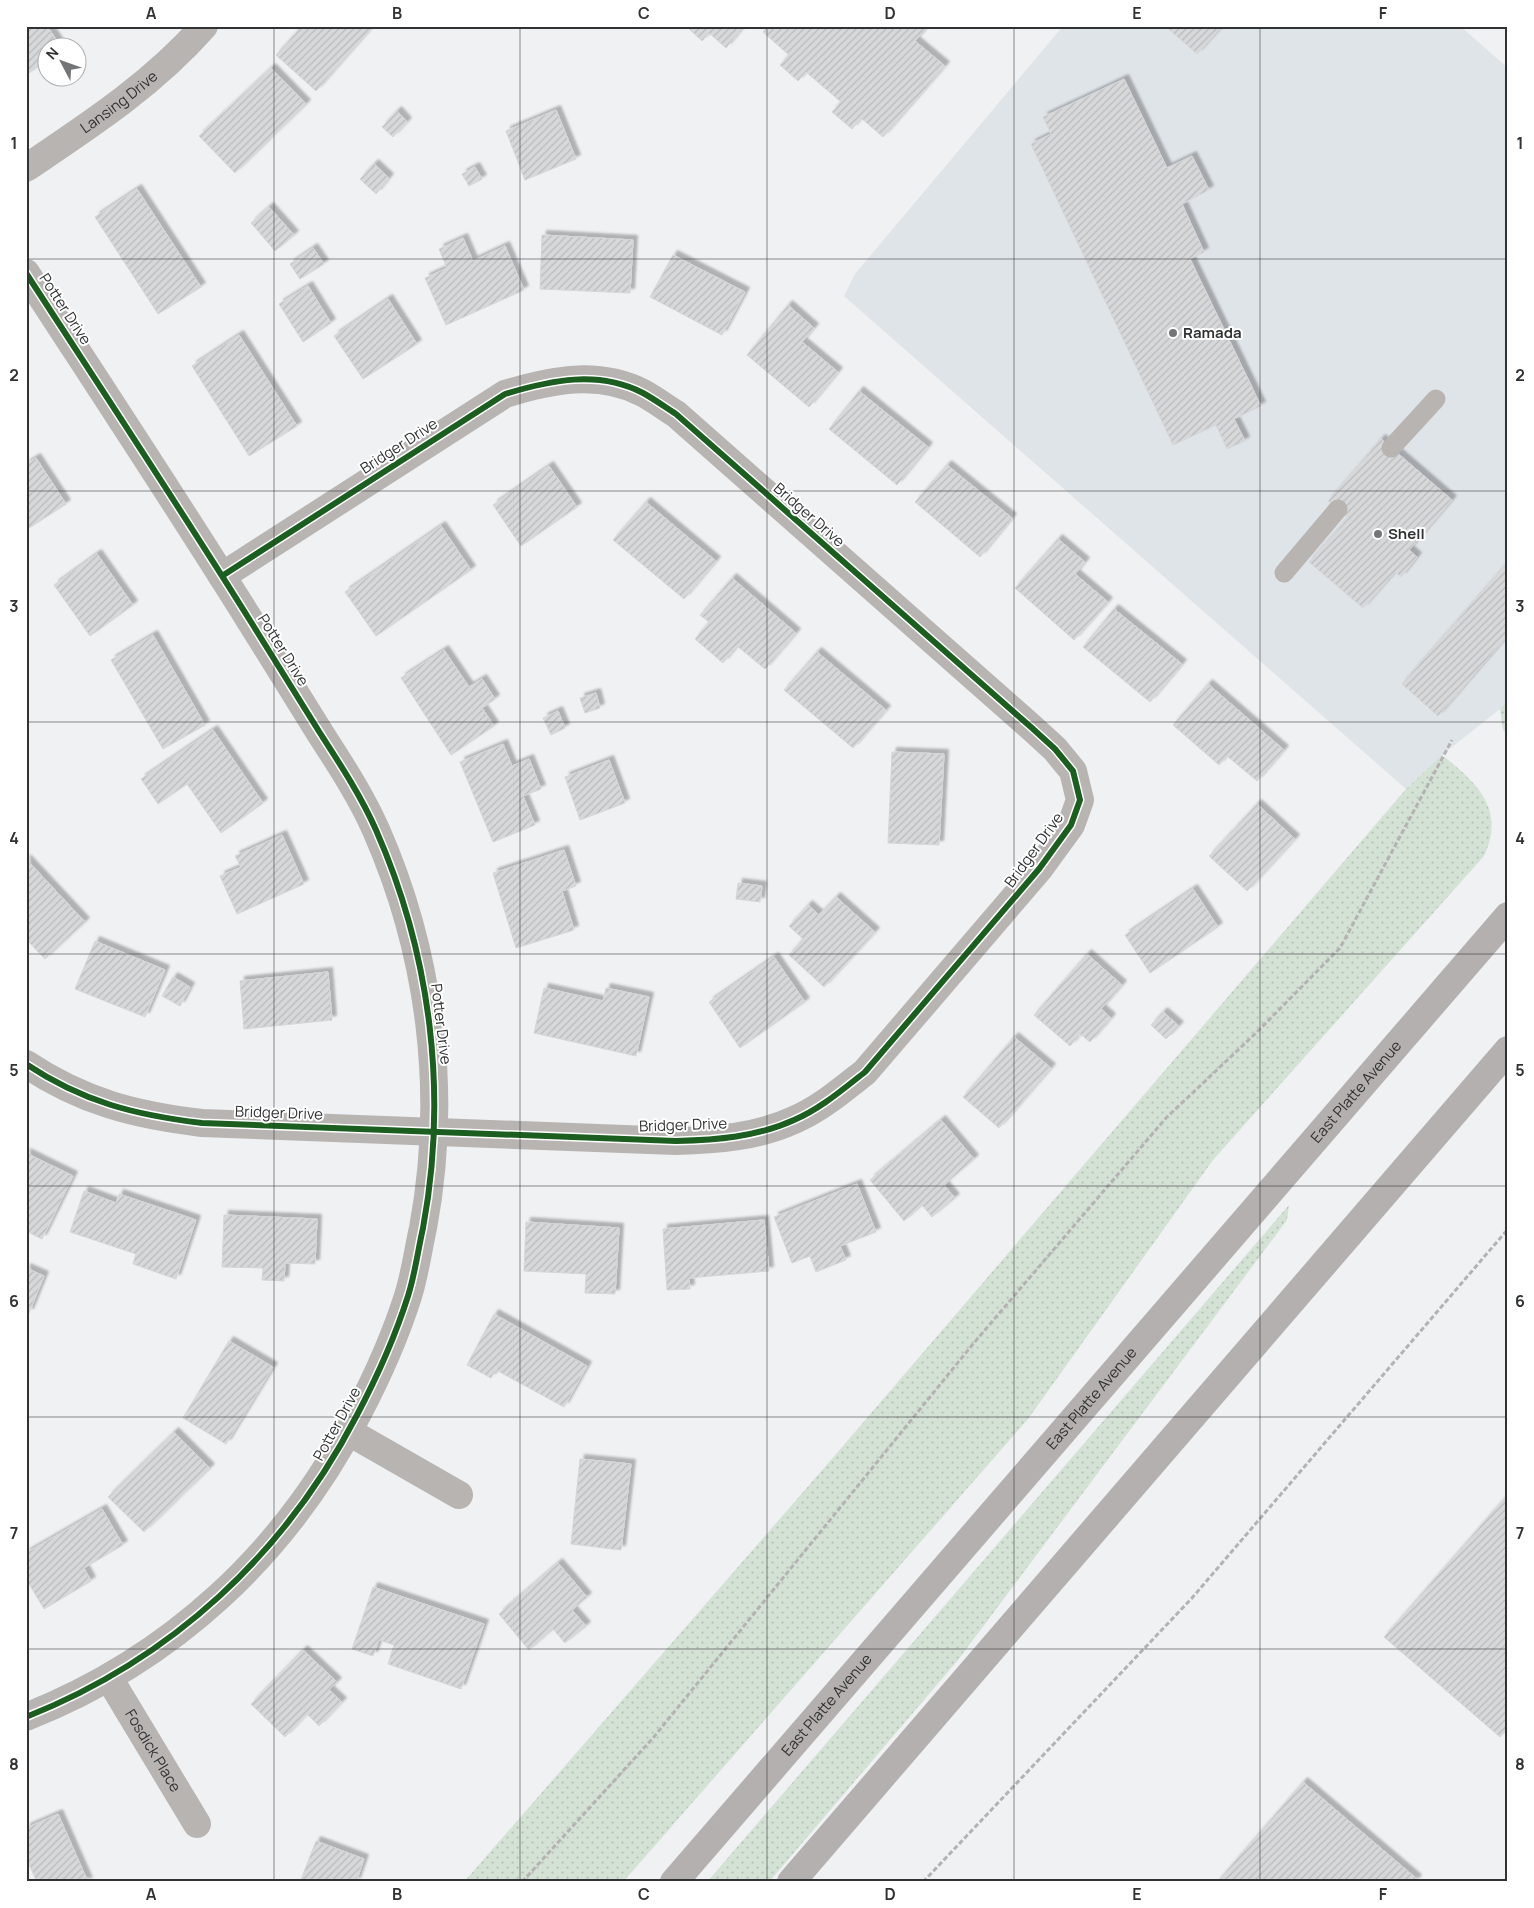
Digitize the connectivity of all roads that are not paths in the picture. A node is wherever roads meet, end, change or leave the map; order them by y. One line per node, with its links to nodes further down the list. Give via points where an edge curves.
1 (204, 26): 2 (street, Lansing Drive, via 148,81 106,115)
2 (26, 168)
3 (26, 273): 8 (street, Potter Drive)
4 (1436, 399): 5 (lane)
5 (1391, 448)
6 (1338, 510): 7 (lane)
7 (1284, 573)
8 (222, 576): 12 (street, Potter Drive, via 346,774 374,827 392,872 410,924 431,1029); 12 (street, Bridger Drive, via 505,394 536,384 575,378 610,381 643,393 676,414 1032,728 1055,749 1073,772 1080,800 1071,826 1039,869 864,1072 830,1099 795,1120 756,1133 713,1140)
9 (1508, 916): 18 (highway, East Platte Avenue)
10 (1508, 1050): 19 (highway)
11 (26, 1064): 12 (street, Bridger Drive, via 110,1107 153,1117 202,1123)
12 (434, 1132): 13 (street, Potter Drive, via 429,1194 409,1293 376,1377)
13 (349, 1432): 14 (street, Potter Drive); 15 (street, Potter Drive, via 289,1524 255,1561 203,1612 160,1646)
14 (459, 1495)
15 (109, 1678): 16 (street, Potter Drive, via 60,1704); 17 (street, Fosdick Place)
16 (26, 1717)
17 (197, 1824)
18 (674, 1882)
19 (791, 1882)

